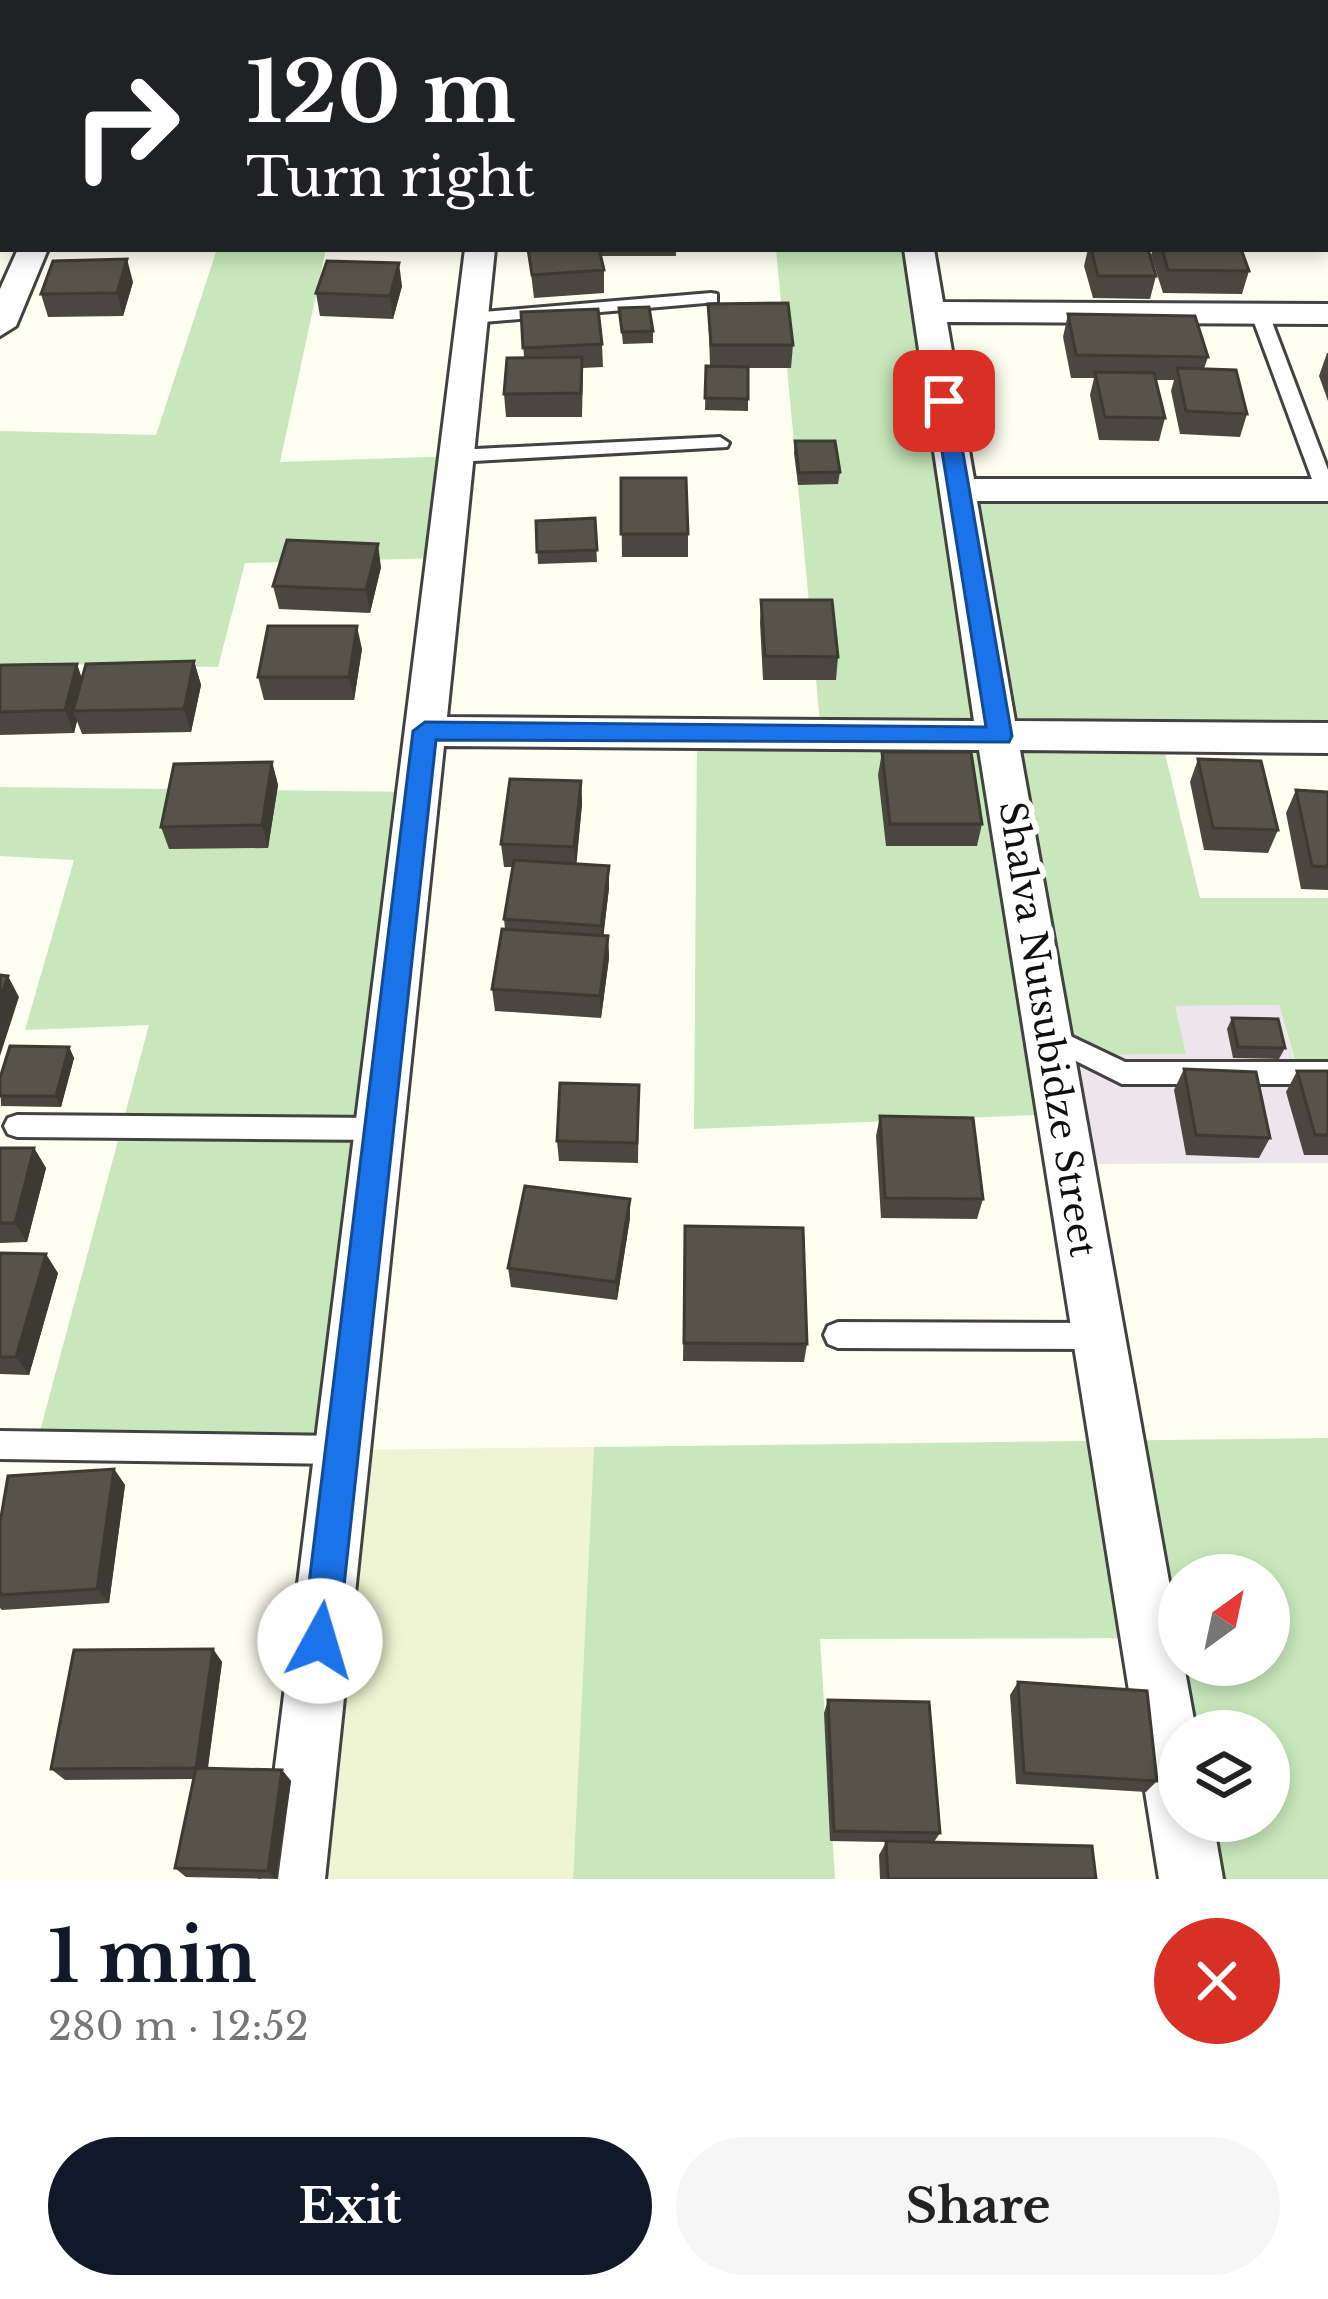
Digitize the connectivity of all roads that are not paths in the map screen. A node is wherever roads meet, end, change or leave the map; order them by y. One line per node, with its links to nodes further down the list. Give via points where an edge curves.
1 (32, 252): 9 (street)
2 (480, 252): 8 (street)
3 (920, 252): 5 (street, Shalva Nutsubidze Street)
4 (711, 298): 8 (lane)
5 (930, 312): 6 (street); 12 (street, Shalva Nutsubidze Street)
6 (1260, 314): 7 (street); 13 (lane)
7 (1328, 314)
8 (472, 318): 11 (street)
9 (0, 326)
10 (720, 443): 11 (lane)
11 (456, 456): 14 (street)
12 (959, 490): 13 (street); 15 (street, Shalva Nutsubidze Street)
13 (1327, 490)
14 (425, 731): 15 (street); 20 (street)
15 (1000, 736): 16 (street); 17 (street, Shalva Nutsubidze Street)
16 (1328, 738)
17 (1046, 1034): 18 (lane, via 1122,1072); 22 (street, Shalva Nutsubidze Street)
18 (1328, 1073)
19 (16, 1126): 20 (lane)
20 (381, 1130): 24 (street)
21 (838, 1335): 22 (lane)
22 (1100, 1336): 25 (street, Shalva Nutsubidze Street)
23 (0, 1445): 24 (lane)
24 (342, 1450): 27 (street)
25 (1162, 1710)
26 (1185, 1842): 28 (street)
27 (293, 1879)
28 (1191, 1879)

